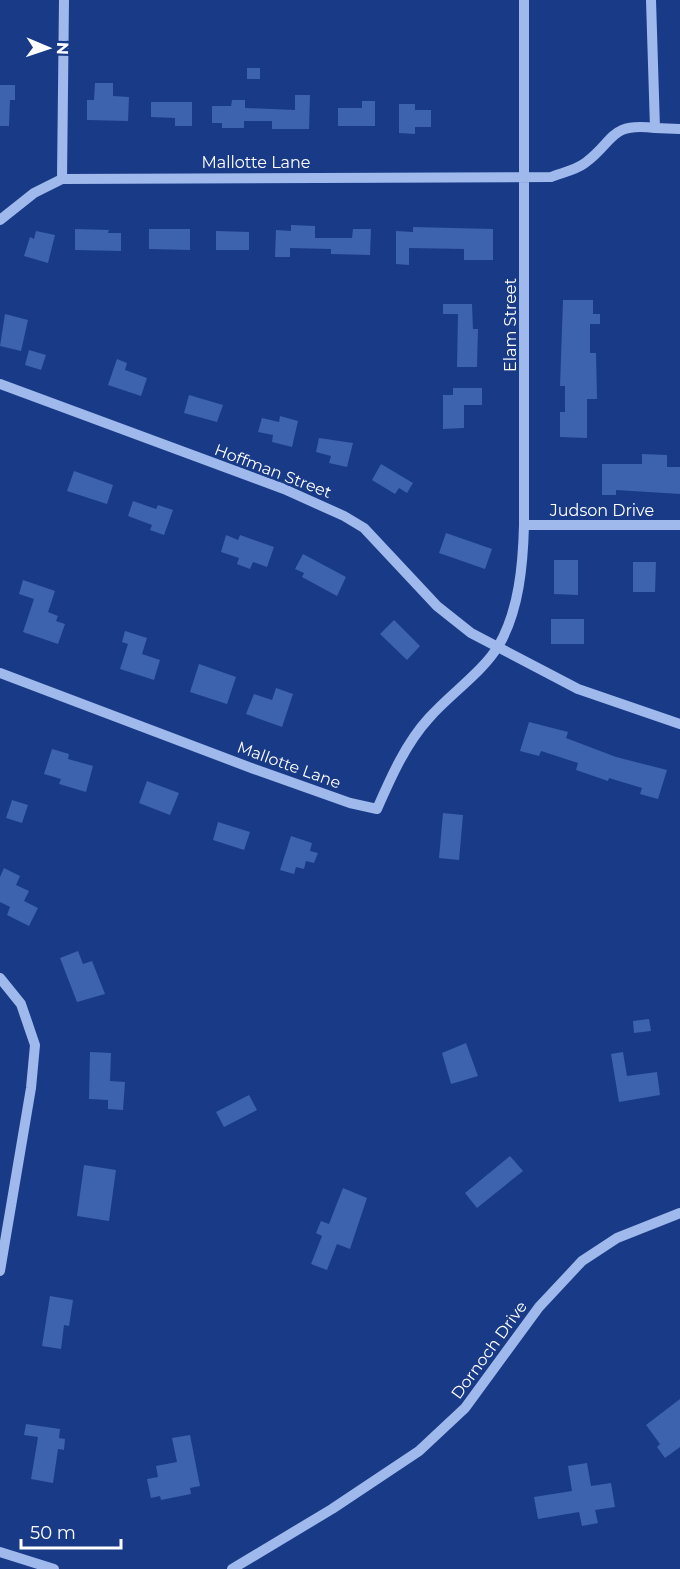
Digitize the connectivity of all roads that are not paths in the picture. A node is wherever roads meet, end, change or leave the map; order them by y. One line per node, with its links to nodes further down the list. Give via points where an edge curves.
1 (64, 0): 6 (street)
2 (524, 0): 7 (street, Elam Street)
3 (651, 0): 4 (street)
4 (655, 128): 5 (street, Mallotte Lane); 7 (street, Mallotte Lane, via 635,125 618,130 584,164 550,177)
5 (680, 129)
6 (62, 179): 7 (street, Mallotte Lane); 8 (street, Mallotte Lane, via 34,193)
7 (525, 179): 10 (street, Elam Street)
8 (0, 220)
9 (0, 384): 12 (street, Hoffman Street, via 284,489 344,516 387,550 437,606 471,633)
10 (524, 525): 11 (street, Judson Drive); 12 (street, Elam Street, via 514,608)
11 (680, 525)
12 (499, 645): 13 (street, Mallotte Lane, via 427,720 391,777 377,809 254,769); 14 (street, Hoffman Street, via 578,689)
13 (0, 673)
14 (680, 724)
15 (0, 978): 17 (street, via 21,1004 35,1046)
16 (680, 1213): 20 (street, Dornoch Drive, via 617,1238 582,1261 539,1307 475,1397 451,1423 419,1450 332,1509)
17 (0, 1271)
18 (0, 1552): 19 (street)
19 (54, 1569)
20 (232, 1569)

